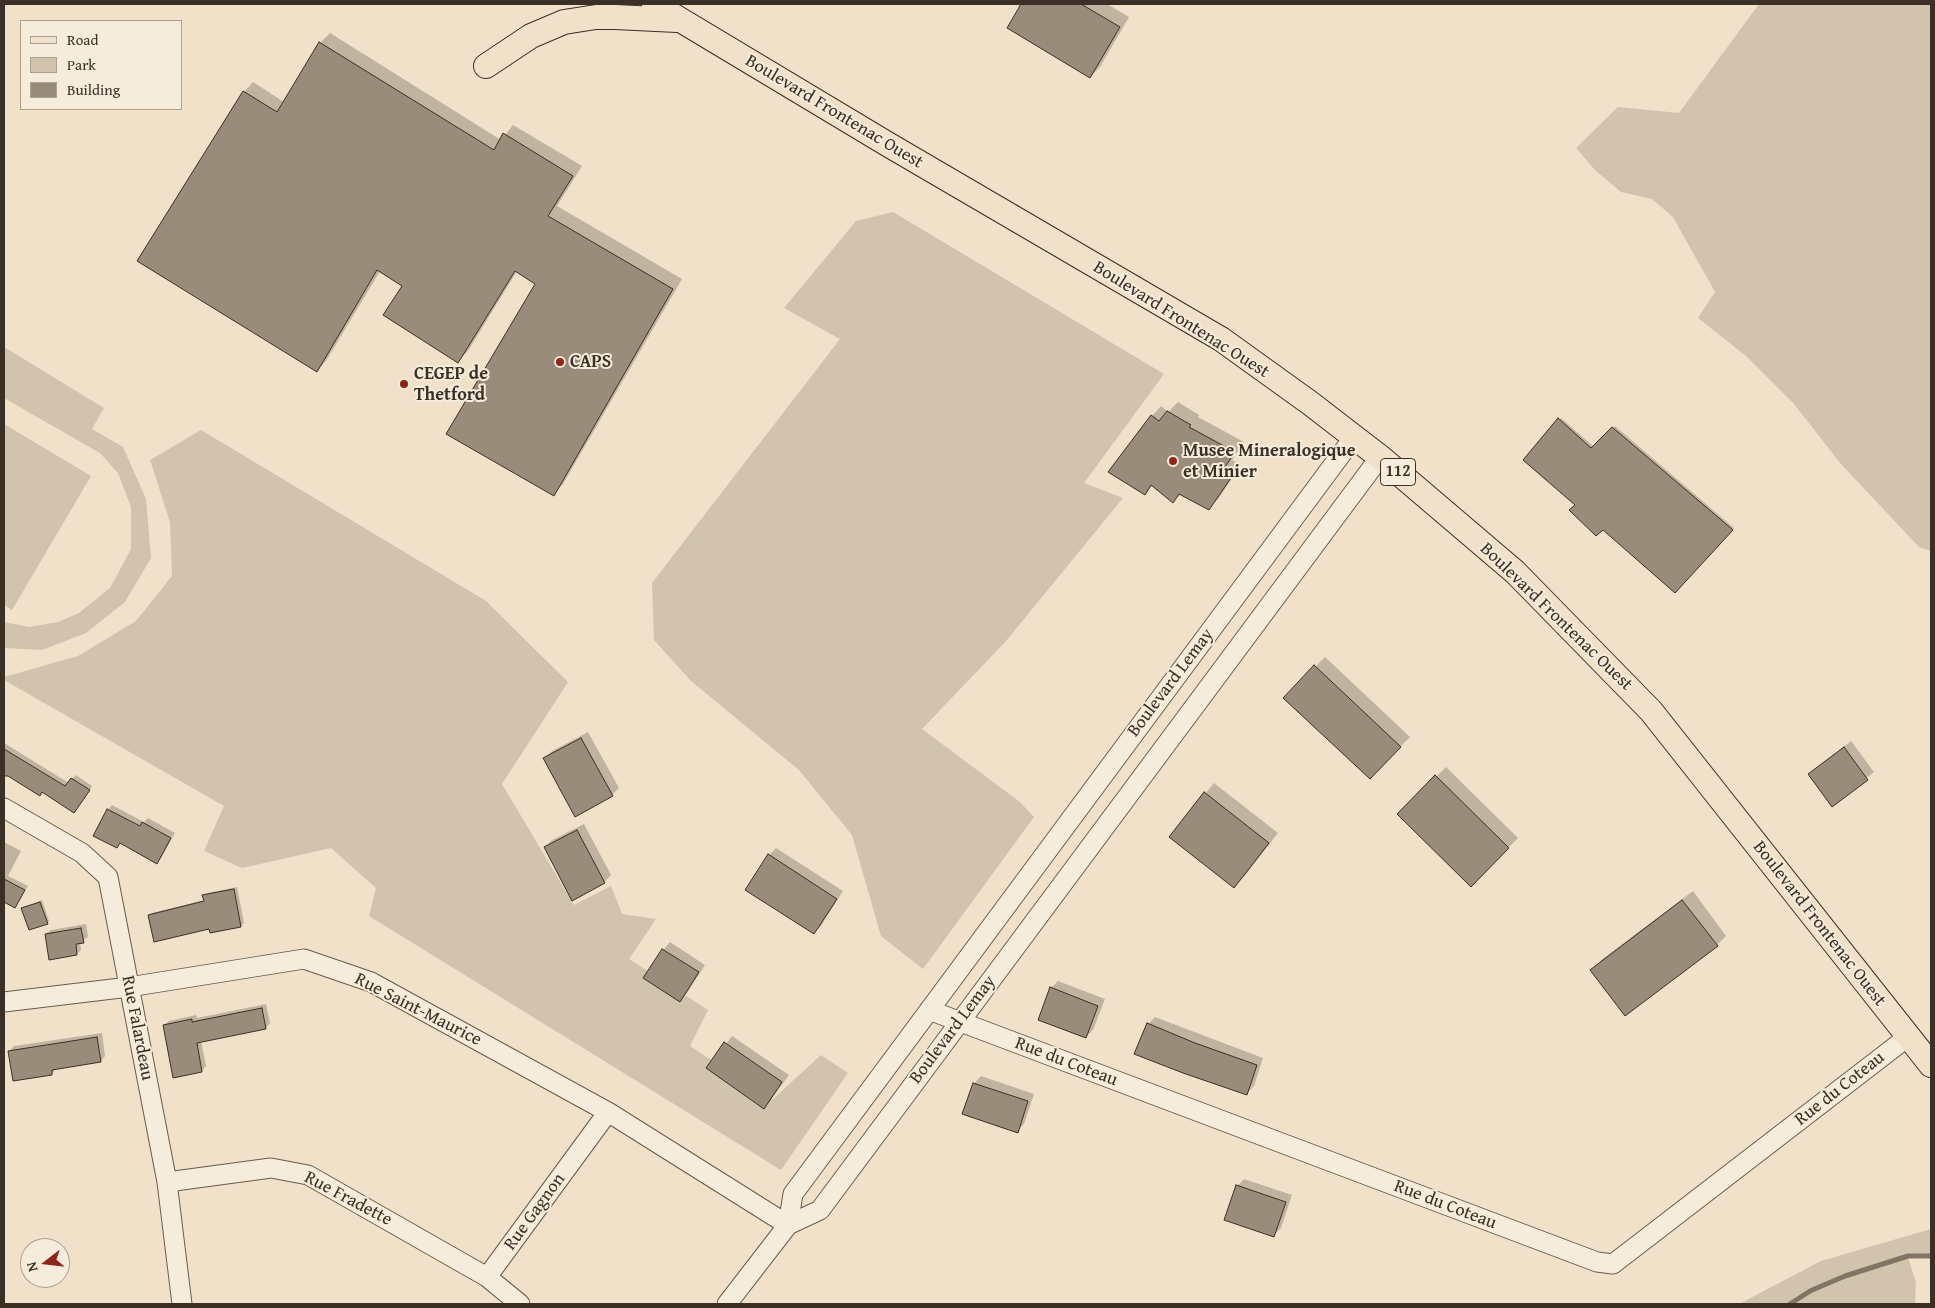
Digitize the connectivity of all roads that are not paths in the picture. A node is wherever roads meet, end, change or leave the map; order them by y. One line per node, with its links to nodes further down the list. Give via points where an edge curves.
1 (654, 4): 2 (main road, Boulevard Frontenac Ouest / 112)
2 (682, 21): 3 (main road, via 596,17 564,22 531,36); 4 (main road, Boulevard Frontenac Ouest / 112, via 1220,339)
3 (486, 66)
4 (1354, 436): 5 (main road, Boulevard Frontenac Ouest / 112); 6 (street, Boulevard Lemay)
5 (1380, 457): 7 (street, Boulevard Lemay); 15 (main road, Boulevard Frontenac Ouest / 112, via 1515,572 1651,711)
6 (1245, 584): 7 (street); 8 (street, Boulevard Lemay)
7 (1273, 601): 10 (street, Boulevard Lemay)
8 (1080, 807): 10 (street); 13 (street, Boulevard Lemay)
9 (4, 808): 11 (street, Rue Falardeau, via 82,853 108,877)
10 (1108, 823): 14 (street, Boulevard Lemay)
11 (129, 987): 12 (street, Rue Saint-Maurice); 17 (street, Rue Saint-Maurice, via 304,959 371,982); 18 (street, Rue Falardeau)
12 (4, 1002)
13 (929, 1010): 14 (street, Rue du Coteau); 19 (street, Boulevard Lemay, via 793,1194)
14 (960, 1022): 15 (street, Rue du Coteau, via 1597,1262 1613,1264); 19 (street, Boulevard Lemay, via 820,1210)
15 (1909, 1036): 16 (main road, Boulevard Frontenac Ouest / 112)
16 (1931, 1065)
17 (608, 1112): 19 (street, Rue Saint-Maurice); 20 (street, Rue Gagnon)
18 (167, 1182): 20 (street, Rue Fradette, via 271,1168 308,1175); 21 (street, Rue Falardeau)
19 (788, 1225): 23 (street, Boulevard Lemay)
20 (487, 1277): 22 (street)
21 (182, 1304)
22 (520, 1304)
23 (727, 1304)

